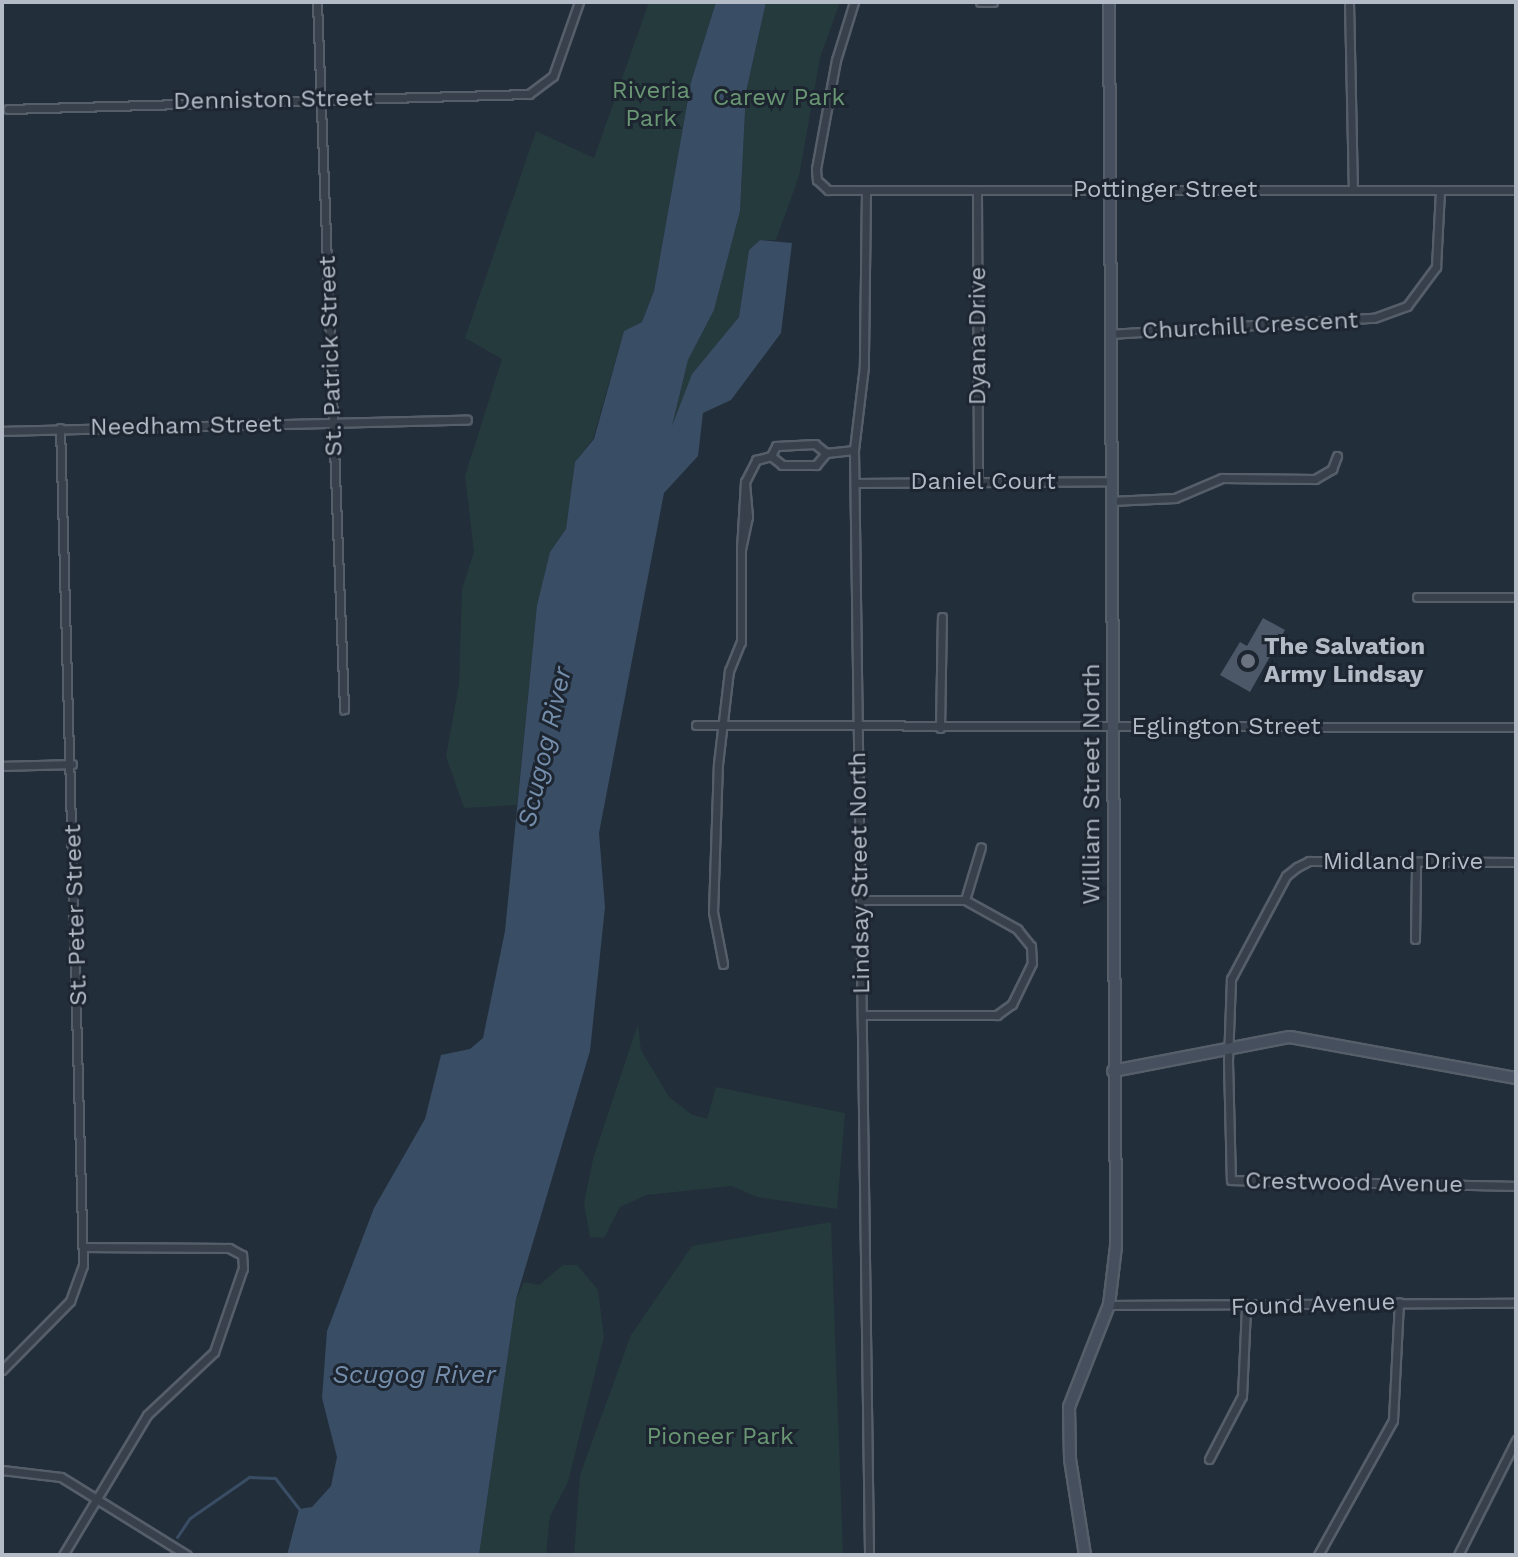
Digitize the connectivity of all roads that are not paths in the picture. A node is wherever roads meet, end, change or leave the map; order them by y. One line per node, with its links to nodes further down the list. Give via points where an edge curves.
1 (317, 2): 8 (street, St. Patrick Street)
2 (579, 2): 8 (street, Denniston Street, via 553,76 537,89)
3 (854, 2): 13 (street, Pottinger Street, via 836,60 817,180 828,190)
4 (980, 2): 5 (street)
5 (993, 2)
6 (1109, 2): 10 (street, William Street North)
7 (1349, 2): 11 (street)
8 (320, 98): 9 (street, Denniston Street); 18 (street, St. Patrick Street)
9 (8, 109)
10 (1109, 190): 11 (street, Pottinger Street); 14 (street, Pottinger Street); 16 (street, William Street North)
11 (1353, 190): 15 (street, Pottinger Street)
12 (1516, 190): 15 (street, Pottinger Street)
13 (866, 191): 14 (street, Pottinger Street); 21 (street, Lindsay Street North, via 864,366)
14 (977, 191): 26 (street, Dyana Drive)
15 (1440, 191): 16 (street, Churchill Crescent, via 1436,267 1407,306 1374,318)
16 (1109, 334): 25 (street, William Street North)
17 (467, 420): 18 (street, Needham Street)
18 (334, 424): 19 (street, Needham Street); 32 (street, St. Patrick Street)
19 (60, 428): 20 (street, Needham Street); 39 (street, St. Peter Street)
20 (2, 431)
21 (854, 450): 22 (street); 27 (street, Lindsay Street North)
22 (826, 453): 23 (street, via 816,465 782,465); 23 (street, via 815,444 776,446)
23 (771, 456): 33 (street, via 756,460 745,482 741,642 729,671)
24 (1337, 456): 28 (street, via 1332,469 1315,479 1222,478 1175,498)
25 (1111, 481): 26 (street, Daniel Court); 28 (street, William Street North)
26 (978, 482): 27 (street, Daniel Court)
27 (856, 483): 35 (street, Lindsay Street North)
28 (1111, 501): 38 (street, William Street North)
29 (1417, 597): 30 (street)
30 (1516, 597)
31 (942, 617): 37 (street)
32 (344, 709)
33 (724, 724): 34 (street, Eglington Street); 35 (street, Eglington Street); 47 (street, via 713,902)
34 (696, 725)
35 (858, 727): 37 (street, Eglington Street); 44 (street, Lindsay Street North)
36 (1516, 727): 38 (street, Eglington Street)
37 (940, 728): 38 (street, Eglington Street)
38 (1111, 728): 50 (street, William Street North)
39 (72, 764): 40 (street); 53 (street, St. Peter Street)
40 (2, 766)
41 (981, 847): 45 (street)
42 (1516, 862): 43 (street, Midland Drive)
43 (1416, 864): 46 (street); 49 (street, Midland Drive, via 1309,861 1286,876 1231,979)
44 (862, 900): 45 (street); 48 (street, Lindsay Street North)
45 (965, 900): 48 (street, via 1017,929 1031,946 1032,963 1012,1004 997,1015)
46 (1415, 939)
47 (723, 964)
48 (862, 1015): 67 (street, Lindsay Street North)
49 (1228, 1045): 50 (street); 51 (street, via 1290,1037); 52 (street, Crestwood Avenue, via 1231,1180)
50 (1113, 1071): 56 (street, William Street North, via 1116,1246)
51 (1516, 1078)
52 (1516, 1186)
53 (84, 1247): 58 (street, St. Peter Street, via 81,1281 70,1301); 64 (street, via 229,1248 244,1259 214,1352 147,1415)
54 (1399, 1302): 55 (street, Found Avenue); 57 (street, Found Avenue); 69 (street, via 1393,1420)
55 (1516, 1303)
56 (1109, 1305): 57 (street, Found Avenue); 68 (street, William Street North, via 1069,1407 1070,1459)
57 (1246, 1308): 60 (street, via 1242,1396)
58 (2, 1370)
59 (1516, 1440): 61 (street)
60 (1209, 1459)
61 (1506, 1467): 63 (street); 70 (street)
62 (2, 1470): 64 (street, via 50,1473)
63 (1516, 1472)
64 (95, 1498): 65 (street); 66 (street)
65 (63, 1555)
66 (187, 1555)
67 (869, 1555)
68 (1085, 1555)
69 (1318, 1555)
70 (1458, 1555)

